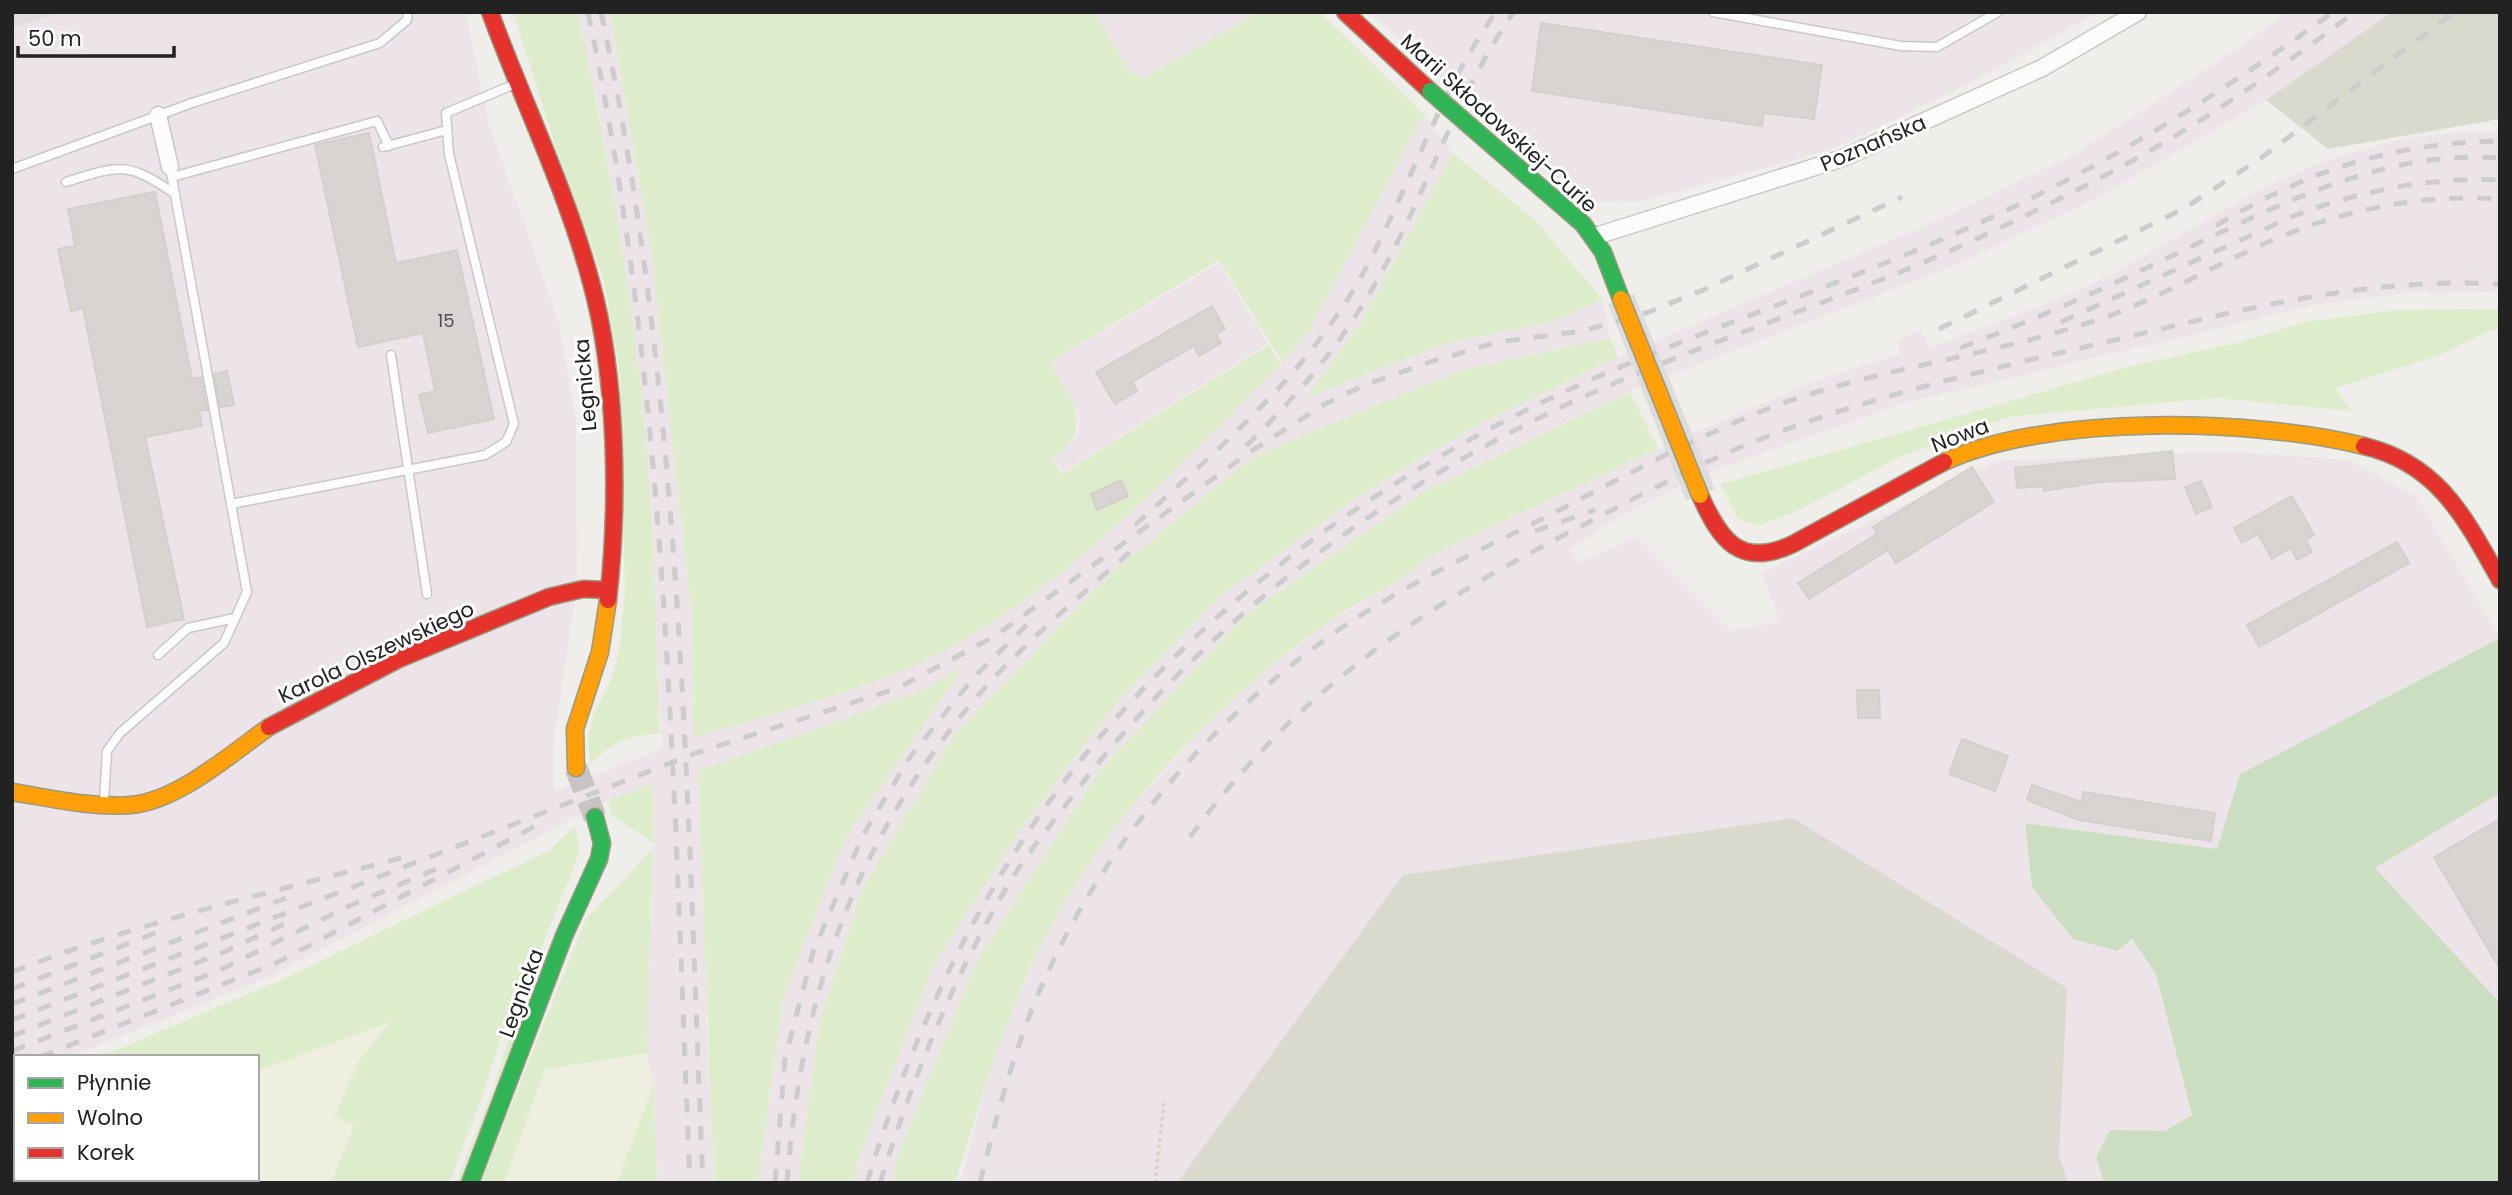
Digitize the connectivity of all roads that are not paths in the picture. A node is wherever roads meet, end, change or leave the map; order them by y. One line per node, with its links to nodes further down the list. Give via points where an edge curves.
1 (408, 12): 8 (lane, via 407,20 380,43)
2 (490, 12): 7 (street, Legnicka)
3 (1345, 12): 14 (street, Marii Skłodowskiej-Curie, bridge)
4 (1713, 12): 6 (lane, via 1901,46 1937,47)
5 (2137, 12): 14 (street, Poznańska, via 2042,68 1843,158)
6 (1997, 13)
7 (516, 84): 9 (lane, via 446,113); 19 (street, Legnicka, via 583,254 600,318 611,436)
8 (158, 116): 10 (lane); 11 (street)
9 (447, 130): 11 (lane, via 386,147 377,121); 16 (lane, via 514,424 506,442 485,455)
10 (12, 169)
11 (171, 172): 13 (lane)
12 (66, 182): 13 (lane, via 110,168 143,172)
13 (175, 194): 17 (lane)
14 (1593, 237): 18 (street, Nowa, bridge, via 1700,495 1721,536 1735,548 1759,554 1789,545 1952,458 2002,441 2179,426 2335,437 2390,451 2435,481 2459,508)
15 (391, 355): 16 (lane)
16 (409, 470): 17 (lane); 20 (lane)
17 (231, 503): 21 (lane, via 247,592)
18 (2500, 580)
19 (608, 590): 23 (street, Legnicka, via 596,666 572,738); 25 (street, Karola Olszewskiego, via 583,589 549,597 400,659 276,722 162,797 131,806)
20 (427, 594)
21 (235, 618): 22 (lane, via 188,628); 25 (lane, via 224,643 120,733 107,751)
22 (158, 655)
23 (576, 768)
24 (12, 792): 25 (street, Karola Olszewskiego)
25 (104, 804)
26 (595, 817): 27 (street, Legnicka, via 602,843 599,859 564,936)
27 (470, 1183)

